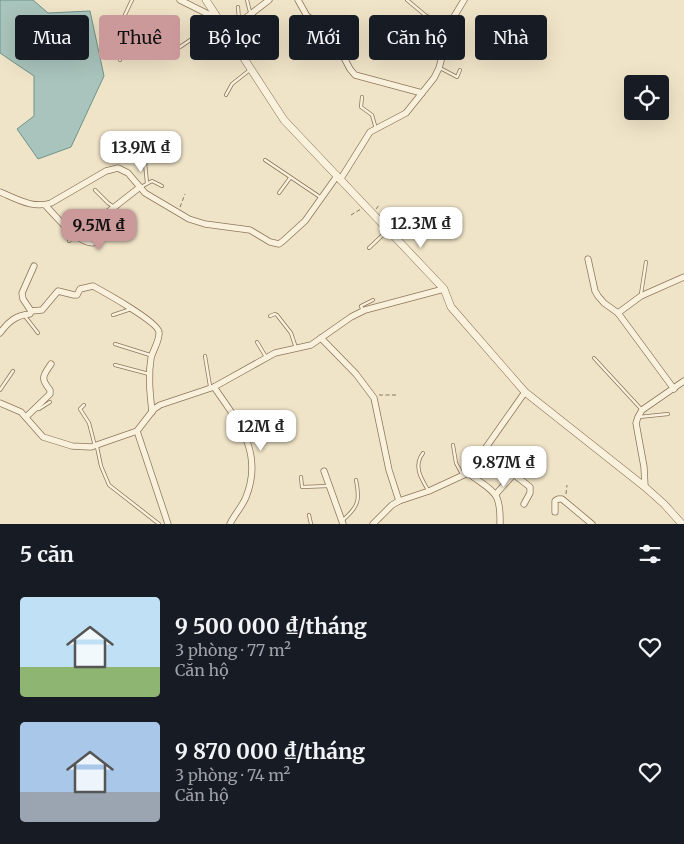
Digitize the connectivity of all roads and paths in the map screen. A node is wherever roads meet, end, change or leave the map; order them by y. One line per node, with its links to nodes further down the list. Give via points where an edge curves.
1 (132, 0): 11 (lane)
2 (180, 0): 12 (street)
3 (206, 0): 13 (street)
4 (247, 0): 10 (lane)
5 (269, 0): 10 (street)
6 (298, 0): 24 (street, via 307,16 330,31 355,74)
7 (407, 0): 15 (lane)
8 (464, 0): 16 (street)
9 (238, 7): 14 (lane)
10 (251, 14)
11 (125, 15)
12 (208, 15)
13 (215, 15)
14 (239, 15)
15 (426, 15)
16 (454, 15)
17 (190, 40): 18 (lane)
18 (180, 47)
19 (245, 60): 22 (street)
20 (441, 60): 21 (street)
21 (439, 68): 23 (lane, via 457,77); 24 (street)
22 (251, 69): 25 (lane, via 232,84); 31 (street, via 284,120)
23 (460, 70)
24 (422, 93): 27 (street, via 406,113)
25 (226, 95)
26 (362, 97): 27 (lane, via 361,107 372,115)
27 (376, 129): 31 (street)
28 (155, 153): 32 (lane, via 144,165)
29 (266, 160): 30 (lane)
30 (290, 177): 37 (lane); 39 (lane)
31 (338, 178): 39 (street); 42 (street)
32 (147, 183): 33 (lane, via 152,181); 34 (lane)
33 (162, 186)
34 (140, 187): 40 (street, via 128,173 111,169); 41 (street); 43 (street)
35 (95, 190): 41 (lane)
36 (0, 192): 40 (street, via 28,204)
37 (279, 192)
38 (185, 194): 43 (path)
39 (321, 197): 43 (street, via 305,221 279,244 250,230 204,224)
40 (45, 205): 45 (street)
41 (114, 206): 45 (street, via 107,214 107,230 94,243)
42 (365, 206): 44 (path); 46 (street)
43 (177, 212)
44 (351, 215)
45 (68, 229): 47 (lane)
46 (388, 230): 48 (lane); 53 (street)
47 (69, 241)
48 (369, 248)
49 (588, 260): 59 (street, via 598,296)
50 (646, 262): 54 (lane)
51 (34, 266): 58 (street, via 22,293)
52 (684, 277): 54 (street)
53 (444, 289): 57 (street); 81 (street, via 451,307)
54 (641, 296): 59 (street)
55 (372, 300): 57 (lane, via 361,306)
56 (132, 309): 58 (street, via 93,286 80,289 74,295 58,291 42,310); 61 (lane); 69 (street, via 159,330)
57 (363, 311): 65 (street)
58 (31, 312): 60 (street)
59 (618, 313): 80 (street)
60 (24, 314): 63 (street, via 12,319); 64 (lane)
61 (113, 315)
62 (270, 316): 68 (lane, via 277,315 291,334)
63 (0, 333)
64 (38, 334)
65 (321, 338): 68 (street); 83 (street, via 356,374)
66 (257, 342): 71 (lane)
67 (115, 344): 69 (lane)
68 (296, 349): 71 (street)
69 (152, 356): 76 (street)
70 (205, 356): 78 (lane)
71 (266, 357): 78 (street)
72 (594, 358): 88 (lane)
73 (51, 364): 87 (street, via 43,379 50,394)
74 (114, 365): 76 (lane)
75 (13, 372): 79 (lane)
76 (149, 374): 89 (street)
77 (684, 381): 80 (street)
78 (212, 388): 89 (street, via 160,404); 114 (street, via 243,430 251,458 250,486)
79 (0, 390)
80 (674, 390): 88 (street)
81 (525, 392): 98 (street); 103 (street)
82 (396, 395): 83 (path)
83 (372, 396): 107 (street, via 378,410 388,470)
84 (50, 402): 87 (lane, via 39,409)
85 (0, 403): 91 (street)
86 (84, 405): 95 (lane, via 80,409 89,423)
87 (34, 408): 91 (street)
88 (642, 410): 92 (street)
89 (152, 412): 93 (street)
90 (668, 414): 92 (lane)
91 (26, 417): 95 (street, via 48,440 72,446)
92 (638, 417): 103 (street, via 636,423)
93 (137, 431): 95 (street); 113 (street)
94 (453, 444): 98 (lane, via 456,463)
95 (96, 446): 112 (lane, via 109,485)
96 (423, 453): 104 (lane, via 419,457 418,470)
97 (324, 471): 102 (street)
98 (465, 475): 104 (street); 105 (street)
99 (301, 477): 102 (lane, via 301,486 304,487)
100 (356, 480): 111 (lane, via 357,504)
101 (567, 485): 106 (path)
102 (329, 486): 111 (street)
103 (645, 487): 119 (street)
104 (429, 491): 107 (street)
105 (496, 494): 108 (street, via 508,479 516,476 530,487); 117 (street, via 500,503)
106 (566, 500): 109 (street, via 556,501); 118 (street)
107 (399, 502): 116 (street)
108 (524, 504)
109 (555, 512)
110 (310, 515): 115 (lane)
111 (343, 522)
112 (159, 524)
113 (168, 524)
114 (230, 524)
115 (310, 524)
116 (373, 524)
117 (500, 524)
118 (592, 524)
119 (682, 524)

